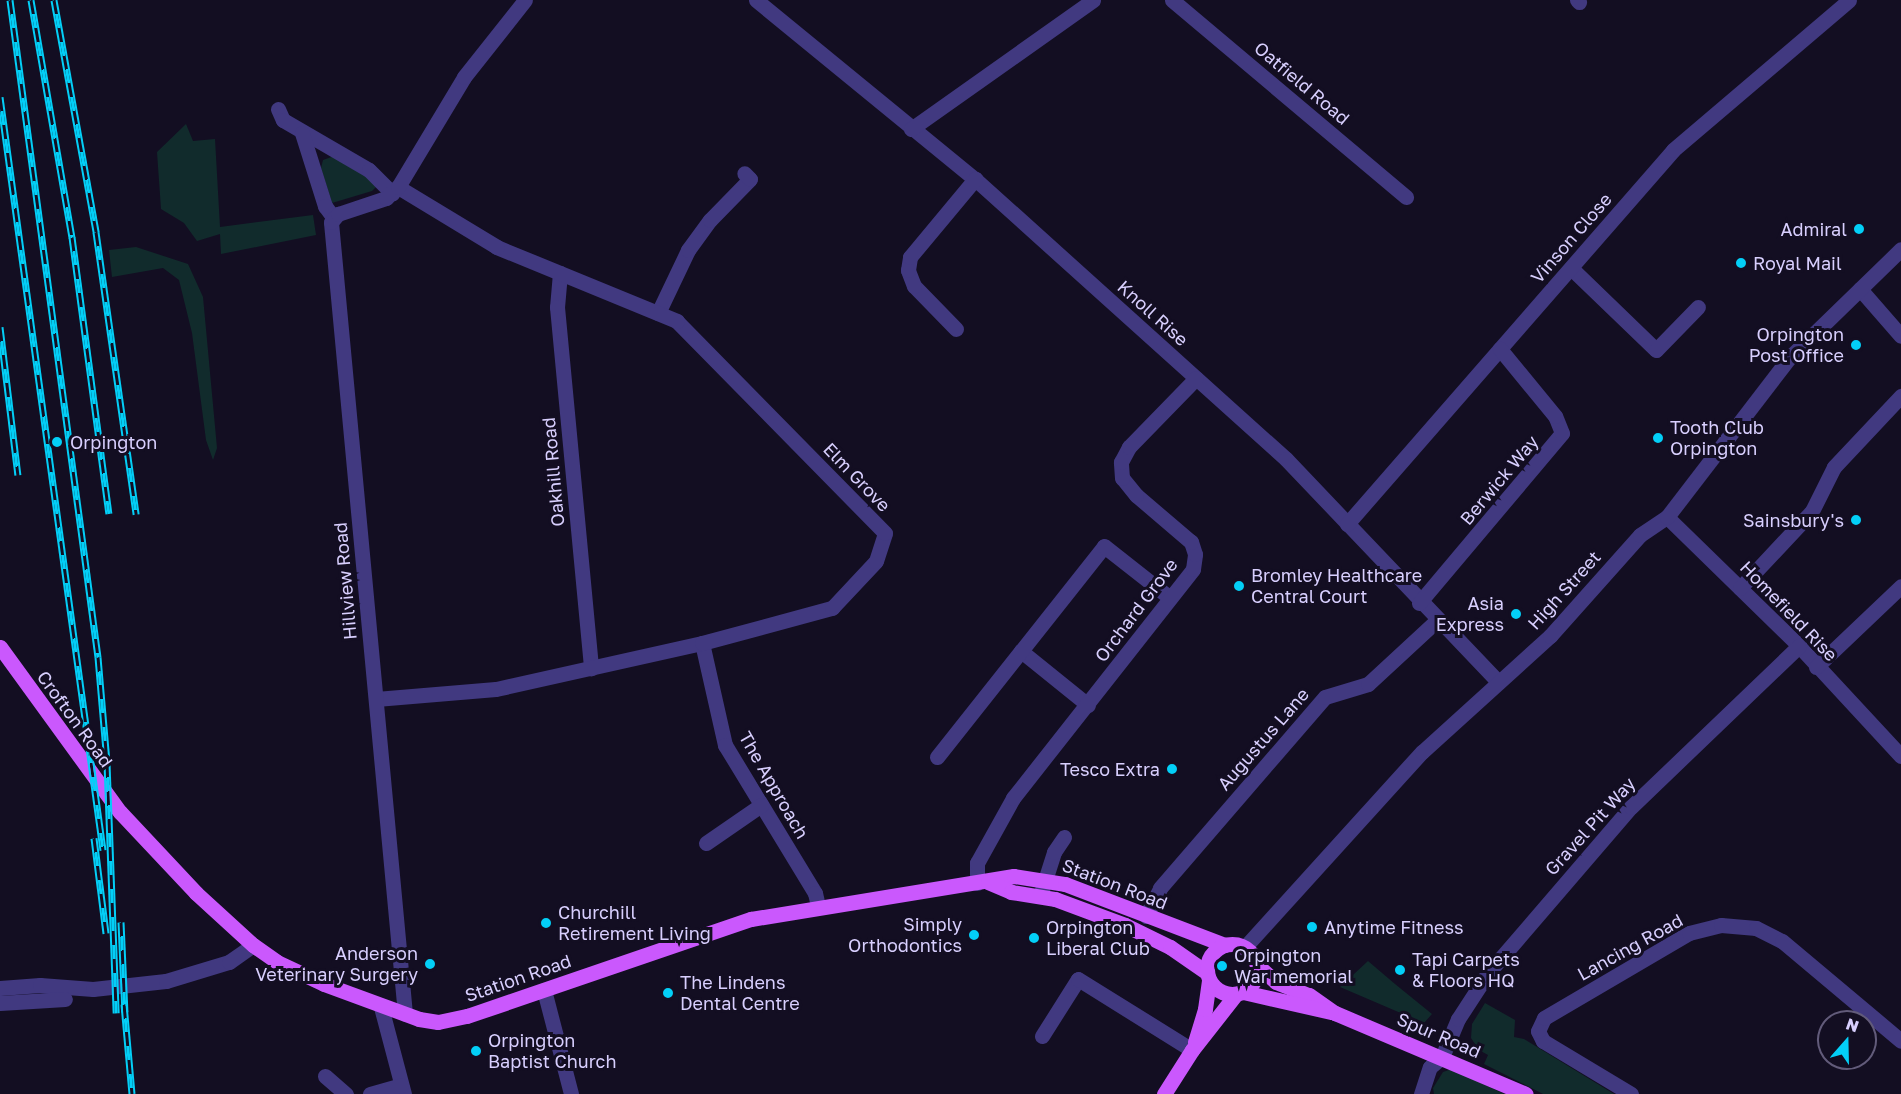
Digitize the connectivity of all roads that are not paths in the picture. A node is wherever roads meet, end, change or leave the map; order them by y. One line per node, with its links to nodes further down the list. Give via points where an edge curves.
1 (525, 0): 11 (street, via 464,77)
2 (756, 0): 7 (street, Knoll Rise)
3 (1093, 0): 7 (street)
4 (1172, 0): 12 (street, Oatfield Road)
5 (1849, 0): 15 (street, Vinson Close, via 1673,150)
6 (278, 109): 8 (street, Elm Grove, via 283,120)
7 (911, 129): 10 (street, Knoll Rise)
8 (302, 133): 11 (street, Elm Grove, via 369,170); 13 (street, via 325,206)
9 (744, 173): 19 (street, via 750,179 710,220 688,250)
10 (975, 179): 20 (street, via 910,257 908,270 914,286); 23 (street, Knoll Rise)
11 (395, 190): 13 (street, via 372,205); 16 (street, Elm Grove, via 468,232)
12 (1406, 197)
13 (333, 217): 39 (street, Hillview Road)
14 (1901, 249): 17 (street, High Street)
15 (1570, 268): 18 (street, via 1656,350); 22 (street, Vinson Close)
16 (560, 273): 19 (street, Elm Grove); 37 (street, Oakhill Road, via 557,308)
17 (1860, 290): 21 (street); 25 (street, High Street, via 1781,367)
18 (1698, 307)
19 (658, 313): 32 (street, Elm Grove, via 677,321 885,533 876,561 832,608)
20 (956, 329)
21 (1901, 336)
22 (1500, 349): 26 (street, Vinson Close); 30 (street, Berwick Way, via 1555,416 1562,433)
23 (1196, 378): 26 (street, Knoll Rise, via 1286,459); 29 (street, Orchard Grove, via 1129,447 1121,462 1122,478 1191,542 1196,554 1193,569)
24 (1901, 396): 28 (street, via 1834,467 1807,518)
25 (1667, 517): 28 (street, Homefield Rise); 38 (street, High Street, via 1640,535 1550,636)
26 (1347, 524): 30 (street, Knoll Rise)
27 (1901, 586): 36 (street)
28 (1740, 588): 33 (street, Homefield Rise)
29 (1170, 598): 35 (street, via 1104,546); 40 (street, Orchard Grove)
30 (1419, 603): 31 (street, Knoll Rise)
31 (1437, 620): 38 (street, Knoll Rise); 53 (street, Augustus Lane, via 1368,684 1325,697 1160,888)
32 (702, 643): 37 (street, Elm Grove); 45 (street, The Approach, via 725,745)
33 (1799, 646): 36 (street, Homefield Rise); 70 (street, Gravel Pit Way, via 1610,830 1481,981)
34 (0, 647): 46 (main road, Crofton Road)
35 (1021, 651): 40 (street); 43 (street)
36 (1816, 667): 41 (street, Homefield Rise)
37 (591, 668): 39 (street, Elm Grove, via 496,689)
38 (1498, 682): 56 (street, High Street, via 1422,752)
39 (376, 699): 66 (street, Hillview Road)
40 (1088, 705): 50 (street, Orchard Grove, via 1013,798 977,863)
41 (1882, 733): 42 (street, Homefield Rise); 44 (street, Homefield Rise)
42 (1901, 742)
43 (937, 756)
44 (1901, 756)
45 (761, 805): 48 (street); 52 (street, The Approach, via 815,893)
46 (120, 812): 54 (main road, Station Road, via 196,893)
47 (1064, 837): 49 (street)
48 (706, 843)
49 (1044, 878): 50 (main road, Station Road, via 1014,876); 51 (street); 53 (main road, Station Road)
50 (983, 882): 51 (main road, Station Road, via 1011,892); 52 (main road, Station Road)
51 (1040, 896): 58 (main road, Station Road, via 1140,931)
52 (818, 906): 60 (main road, Station Road, via 743,922)
53 (1146, 916): 55 (main road, Station Road)
54 (253, 945): 59 (street, via 229,962 166,981 93,989 40,985); 64 (main road, Station Road, via 288,968)
55 (1225, 945): 56 (main road); 58 (main road, via 1211,955)
56 (1244, 948): 57 (main road)
57 (1257, 965): 61 (main road, via 1254,980); 65 (main road, Spur Road, via 1276,982 1310,995)
58 (1208, 976): 61 (main road, via 1221,992); 69 (main road, via 1205,1009)
59 (0, 988)
60 (544, 990): 66 (main road, Station Road, via 456,1019 438,1022); 75 (street)
61 (1240, 993): 65 (main road, Spur Road); 69 (main road)
62 (65, 999): 63 (street)
63 (0, 1003)
64 (381, 1007): 66 (main road, Station Road); 72 (street)
65 (1335, 1013): 70 (main road, Spur Road)
66 (405, 1014)
67 (1042, 1036): 69 (street, via 1078,979)
68 (1901, 1041): 79 (street, Lancing Road, via 1782,941 1756,928 1721,925 1689,933 1544,1018 1538,1031 1543,1041)
69 (1191, 1050): 76 (main road)
70 (1442, 1057): 77 (street, Gravel Pit Way, via 1430,1067); 78 (main road, Spur Road)
71 (324, 1076): 73 (street)
72 (402, 1089): 74 (street)
73 (346, 1094)
74 (370, 1094)
75 (571, 1094)
76 (1164, 1094)
77 (1421, 1094)
78 (1526, 1094)
79 (1631, 1094)

